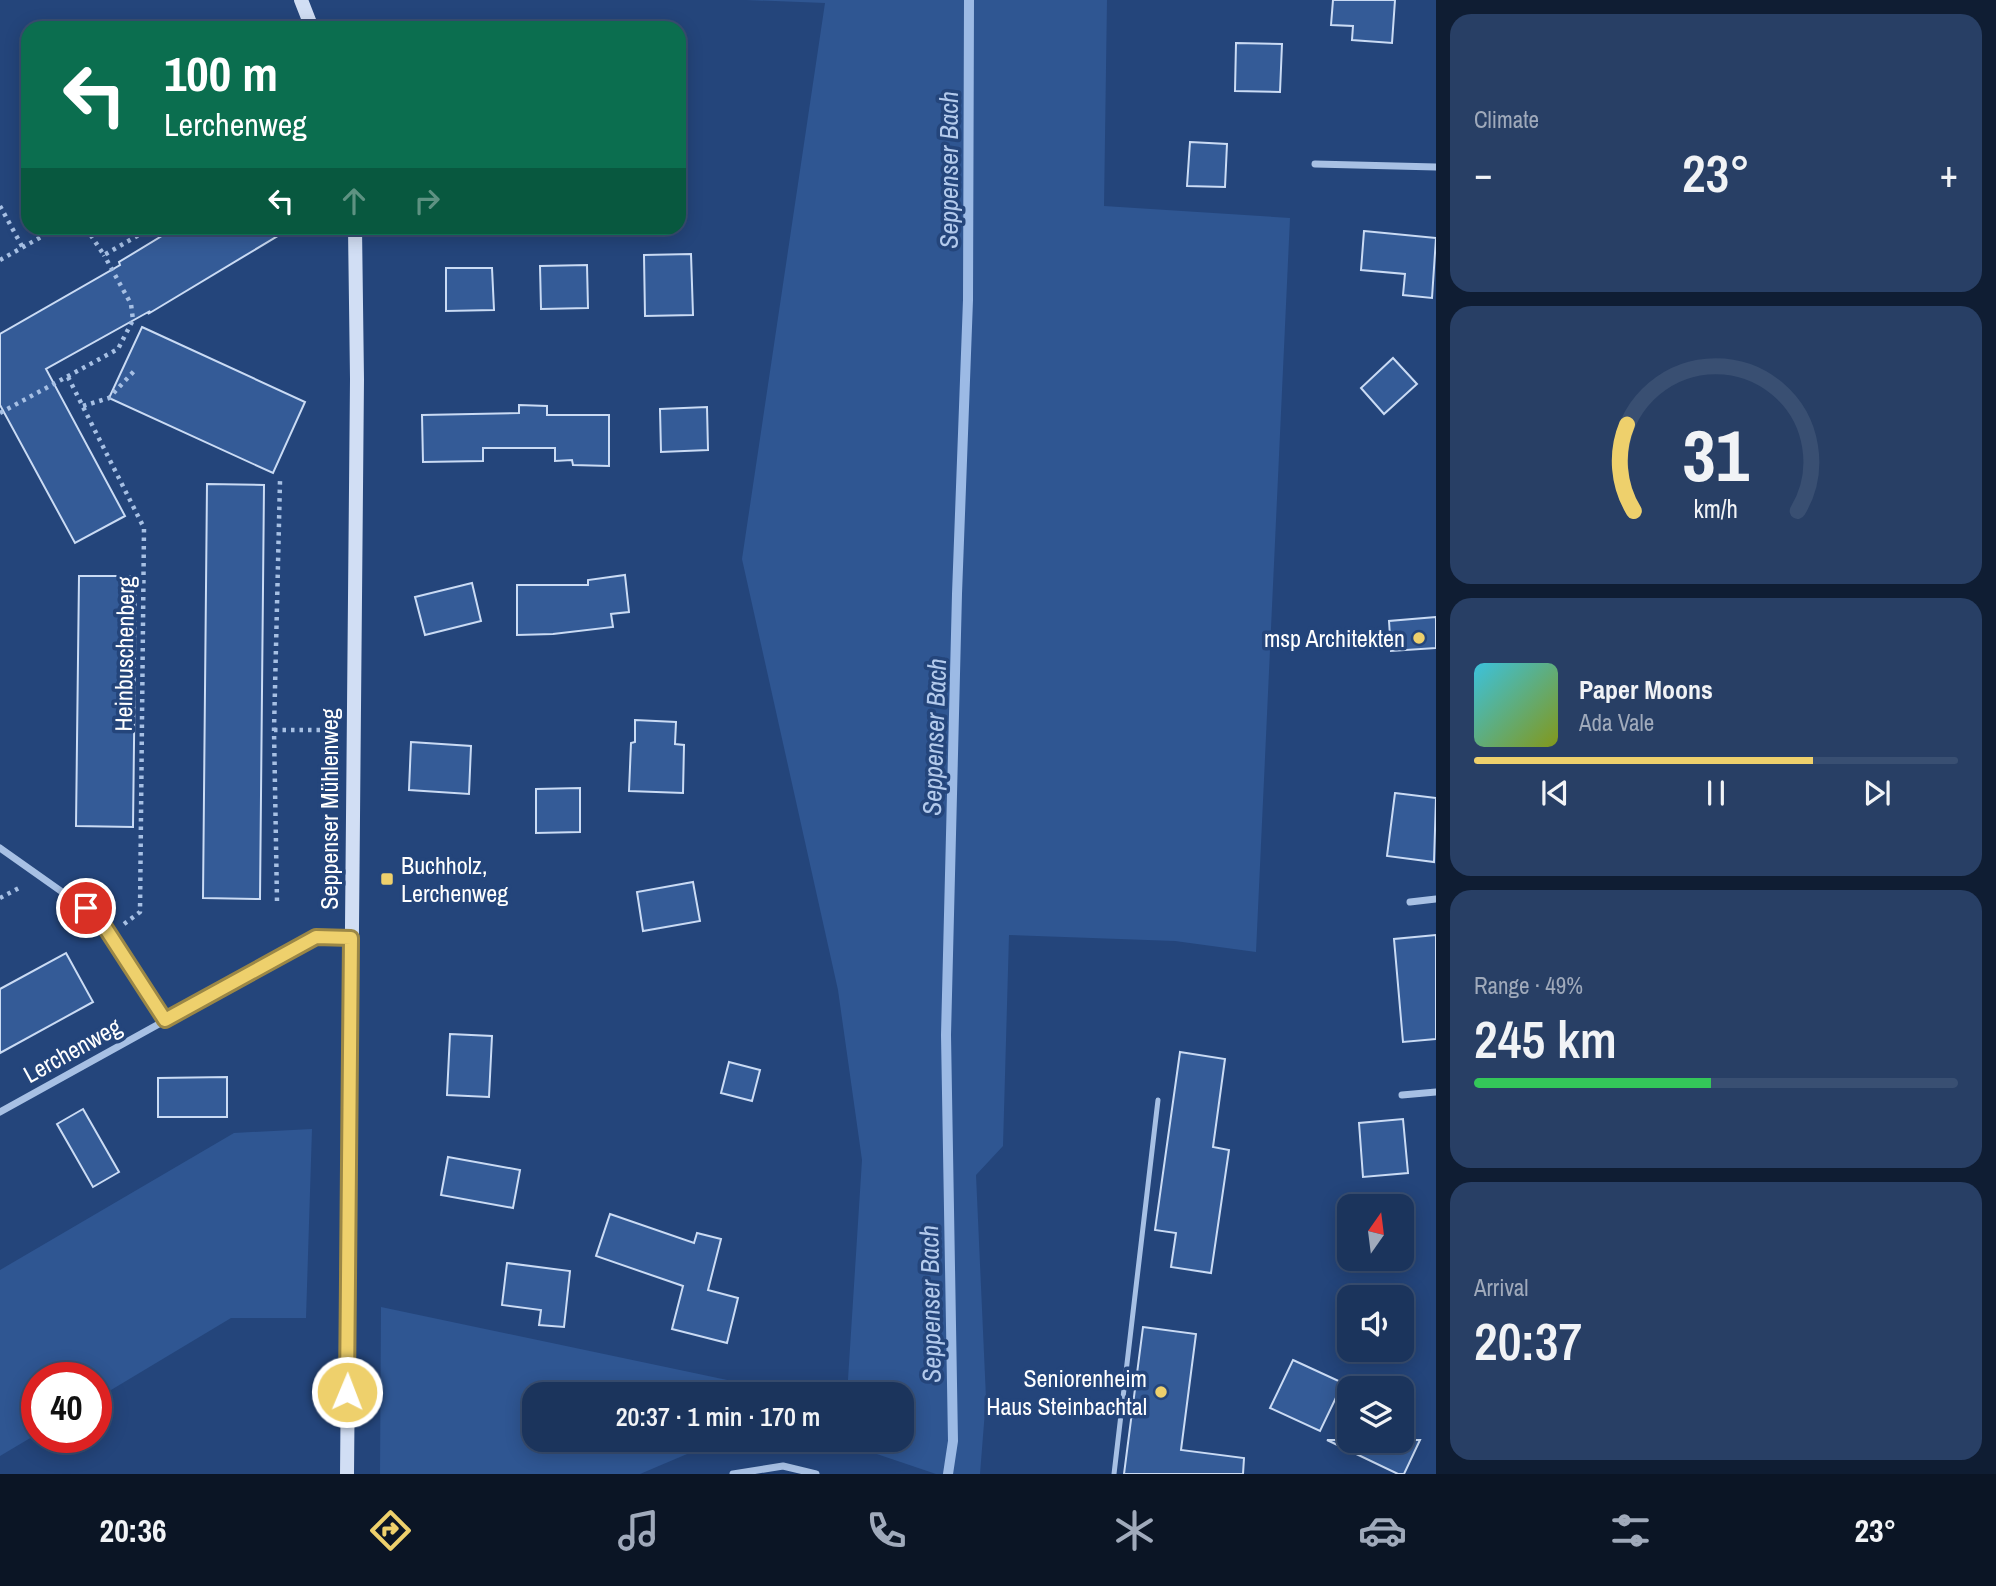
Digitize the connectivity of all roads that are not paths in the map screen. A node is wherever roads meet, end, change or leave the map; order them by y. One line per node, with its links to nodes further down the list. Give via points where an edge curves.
1 (301, 0): 2 (street)
2 (309, 21)
3 (1315, 164): 4 (street)
4 (1436, 167)
5 (355, 235): 9 (street, Seppenser Mühlenweg)
6 (0, 848): 10 (street, via 99,918)
7 (1436, 900): 8 (street)
8 (1410, 902)
9 (351, 938): 10 (street, Lerchenweg, via 316,937); 15 (street, Seppenser Mühlenweg)
10 (165, 1020): 14 (street, Lerchenweg)
11 (1436, 1092): 12 (street)
12 (1402, 1095)
13 (1158, 1100): 18 (lane)
14 (0, 1112)
15 (346, 1474)
16 (733, 1474): 17 (street, via 783,1466)
17 (816, 1474)
18 (1114, 1474)

